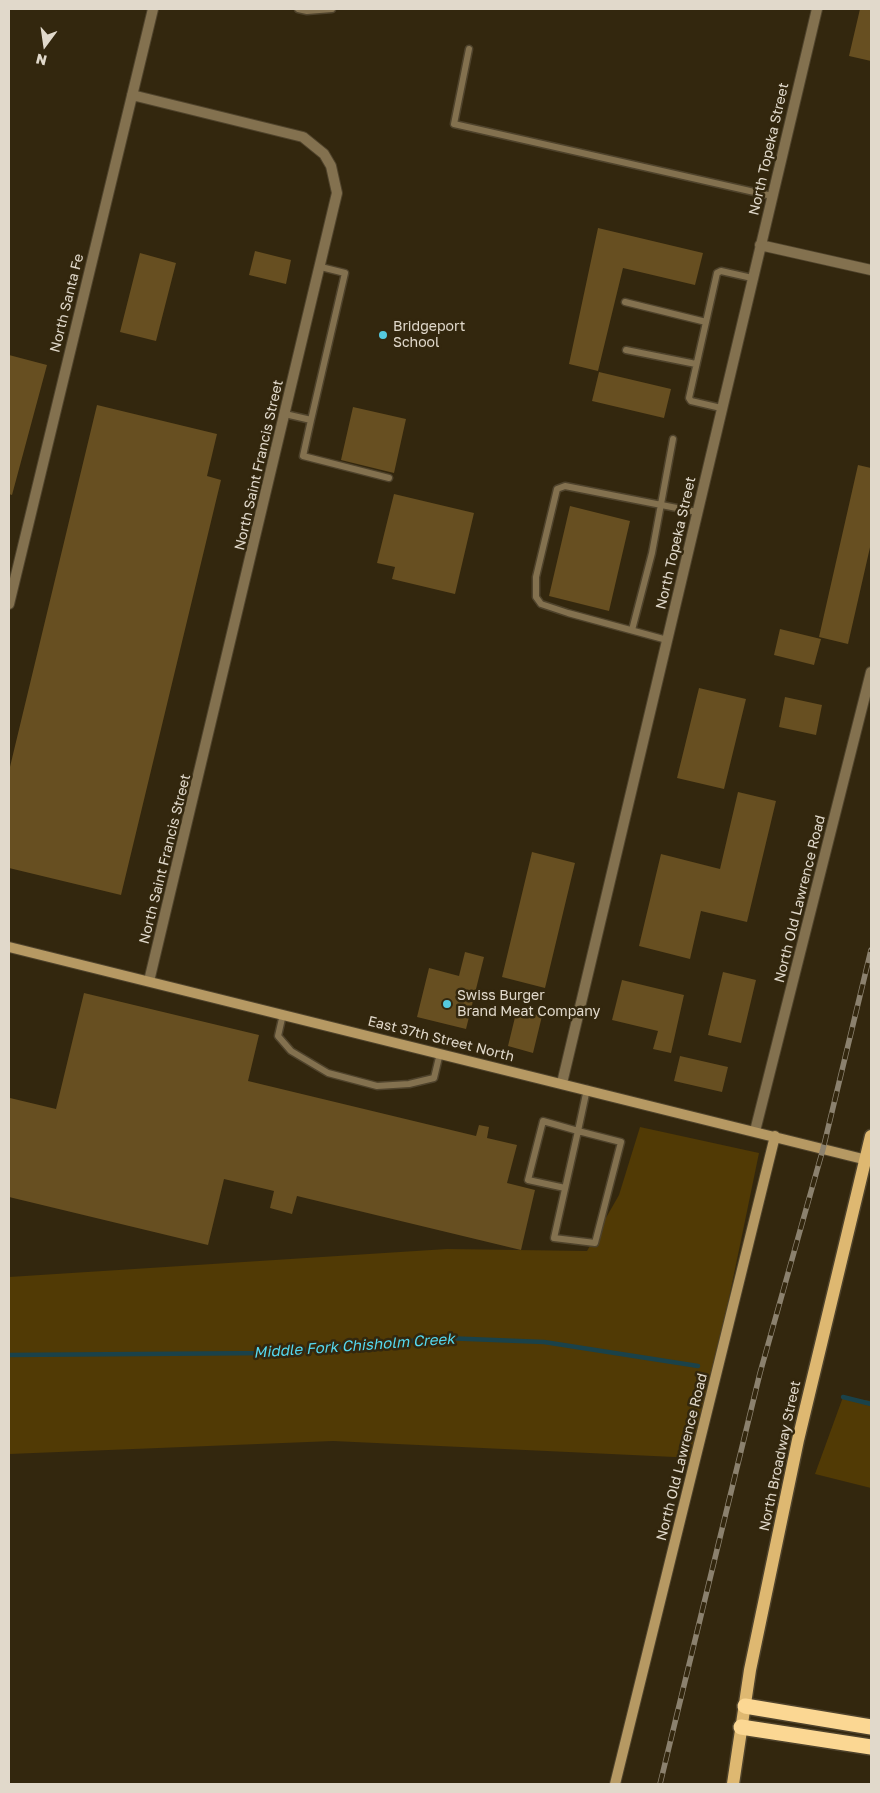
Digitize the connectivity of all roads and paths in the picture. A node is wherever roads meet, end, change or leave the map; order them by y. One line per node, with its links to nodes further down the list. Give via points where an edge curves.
1 (153, 9): 6 (street, North Santa Fe)
2 (298, 9): 3 (lane)
3 (332, 9)
4 (817, 9): 7 (street, North Topeka Street)
5 (469, 49): 7 (lane, via 454,124)
6 (132, 95): 9 (street, North Saint Francis Street, via 303,138 314,144 331,166 337,193); 23 (street, North Santa Fe)
7 (772, 196): 8 (street, North Topeka Street)
8 (760, 245): 10 (street); 11 (street, North Topeka Street)
9 (320, 267): 17 (street, North Saint Francis Street); 18 (lane, via 345,273)
10 (871, 270)
11 (752, 278): 13 (lane, via 718,272); 16 (street, North Topeka Street)
12 (625, 302): 13 (lane)
13 (706, 322): 15 (lane)
14 (626, 350): 15 (lane)
15 (696, 364): 16 (lane, via 690,400)
16 (722, 408): 22 (street, North Topeka Street)
17 (285, 414): 18 (lane); 28 (street, North Saint Francis Street)
18 (311, 420): 20 (lane, via 303,456)
19 (673, 439): 21 (lane)
20 (389, 478)
21 (659, 503): 22 (lane); 24 (lane, via 652,553); 24 (lane, via 565,486 557,490 536,577 536,597 541,604)
22 (697, 512): 25 (street, North Topeka Street)
23 (9, 604)
24 (632, 630): 25 (lane)
25 (667, 640): 31 (street, North Topeka Street)
26 (871, 672): 34 (street, North Old Lawrence Road)
27 (9, 947): 28 (main road, East 37th Street North)
28 (149, 982): 29 (main road, East 37th Street North)
29 (283, 1014): 30 (main road, East 37th Street North); 30 (lane, via 278,1036 291,1051 328,1073 378,1086 434,1078)
30 (440, 1053): 31 (main road, East 37th Street North)
31 (562, 1083): 32 (main road, East 37th Street North)
32 (587, 1089): 33 (lane); 34 (main road, East 37th Street North)
33 (578, 1131): 38 (lane); 38 (lane, via 543,1121 528,1180); 38 (lane, via 621,1142 595,1243 554,1238)
34 (755, 1131): 35 (main road, East 37th Street North)
35 (775, 1136): 37 (main road, East 37th Street North); 43 (main road, North Old Lawrence Road)
36 (871, 1136): 37 (main road, North Broadway Street)
37 (868, 1160): 39 (main road, North Broadway Street, via 798,1440)
38 (564, 1188)
39 (745, 1706): 40 (main road, North Broadway Street); 41 (highway)
40 (741, 1727): 42 (highway); 44 (main road, North Broadway Street)
41 (871, 1727)
42 (871, 1748)
43 (615, 1784)
44 (732, 1784)

